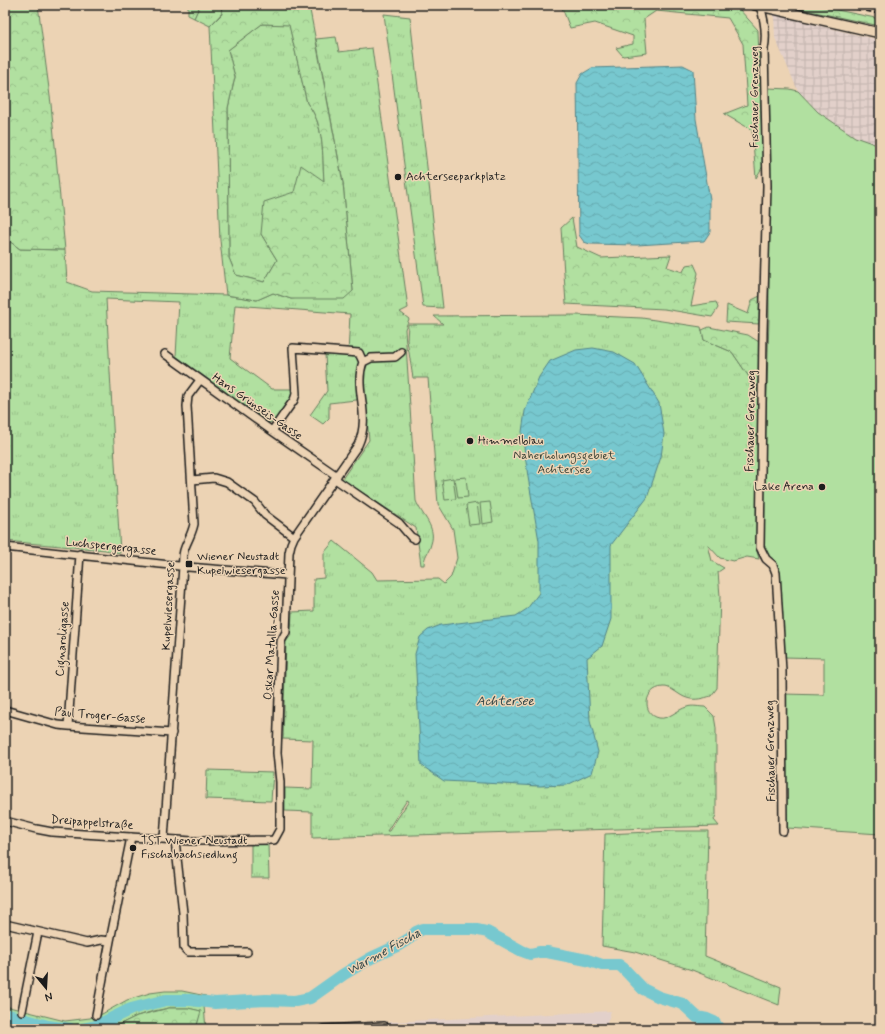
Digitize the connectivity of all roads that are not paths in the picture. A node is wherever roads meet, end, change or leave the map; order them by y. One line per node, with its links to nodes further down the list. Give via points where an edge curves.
1 (758, 6): 2 (main road); 20 (street, Fischauer Grenzweg, via 764,17 766,36 764,50 767,186 760,547 766,559 773,564 776,573 782,671)
2 (880, 33)
3 (401, 352): 5 (street, via 395,357 372,358)
4 (165, 354): 6 (street, Hans Grünseis-Gasse)
5 (363, 362): 7 (street, via 359,353 292,348 296,394); 8 (street, Oskar Matulla-Gasse, via 359,372 364,424 362,436)
6 (200, 380): 7 (street, Hans Grünseis-Gasse); 9 (street, Kupelwiesergasse, via 188,396 187,406)
7 (272, 431): 8 (street, Hans Grünseis-Gasse)
8 (336, 477): 10 (street, Oskar Matulla-Gasse); 11 (street, Hans Grünseis-Gasse, via 399,524)
9 (192, 480): 10 (street, via 214,478 227,482 256,502 265,515); 14 (street, Kupelwiesergasse, via 194,524 184,548)
10 (294, 537): 15 (street, Oskar Matulla-Gasse, via 289,553)
11 (415, 540)
12 (5, 547): 13 (street, Luchspergergasse)
13 (80, 554): 14 (street, Luchspergergasse); 17 (street, Cignaroligasse)
14 (183, 566): 15 (street, Luchspergergasse); 18 (street, Kupelwiesergasse)
15 (287, 576): 24 (street, Oskar Matulla-Gasse, via 286,632 281,641 277,753 280,829)
16 (5, 710): 17 (street, Paul Troger-Gasse)
17 (68, 726): 18 (street, Paul Troger-Gasse)
18 (172, 733): 22 (street, Kupelwiesergasse)
19 (5, 820): 21 (street, Dreipappelstraße, via 52,832)
20 (783, 830)
21 (131, 837): 22 (street, Dreipappelstraße); 27 (street)
22 (164, 839): 23 (street, Dreipappelstraße)
23 (175, 840): 24 (street, Dreipappelstraße); 28 (street, via 185,950)
24 (274, 840)
25 (5, 924): 26 (street)
26 (38, 932): 27 (street, via 87,943 101,940); 29 (street)
27 (110, 942): 30 (street)
28 (246, 952)
29 (22, 1011)
30 (96, 1015)
31 (384, 1028): 32 (street)
32 (323, 1029)

